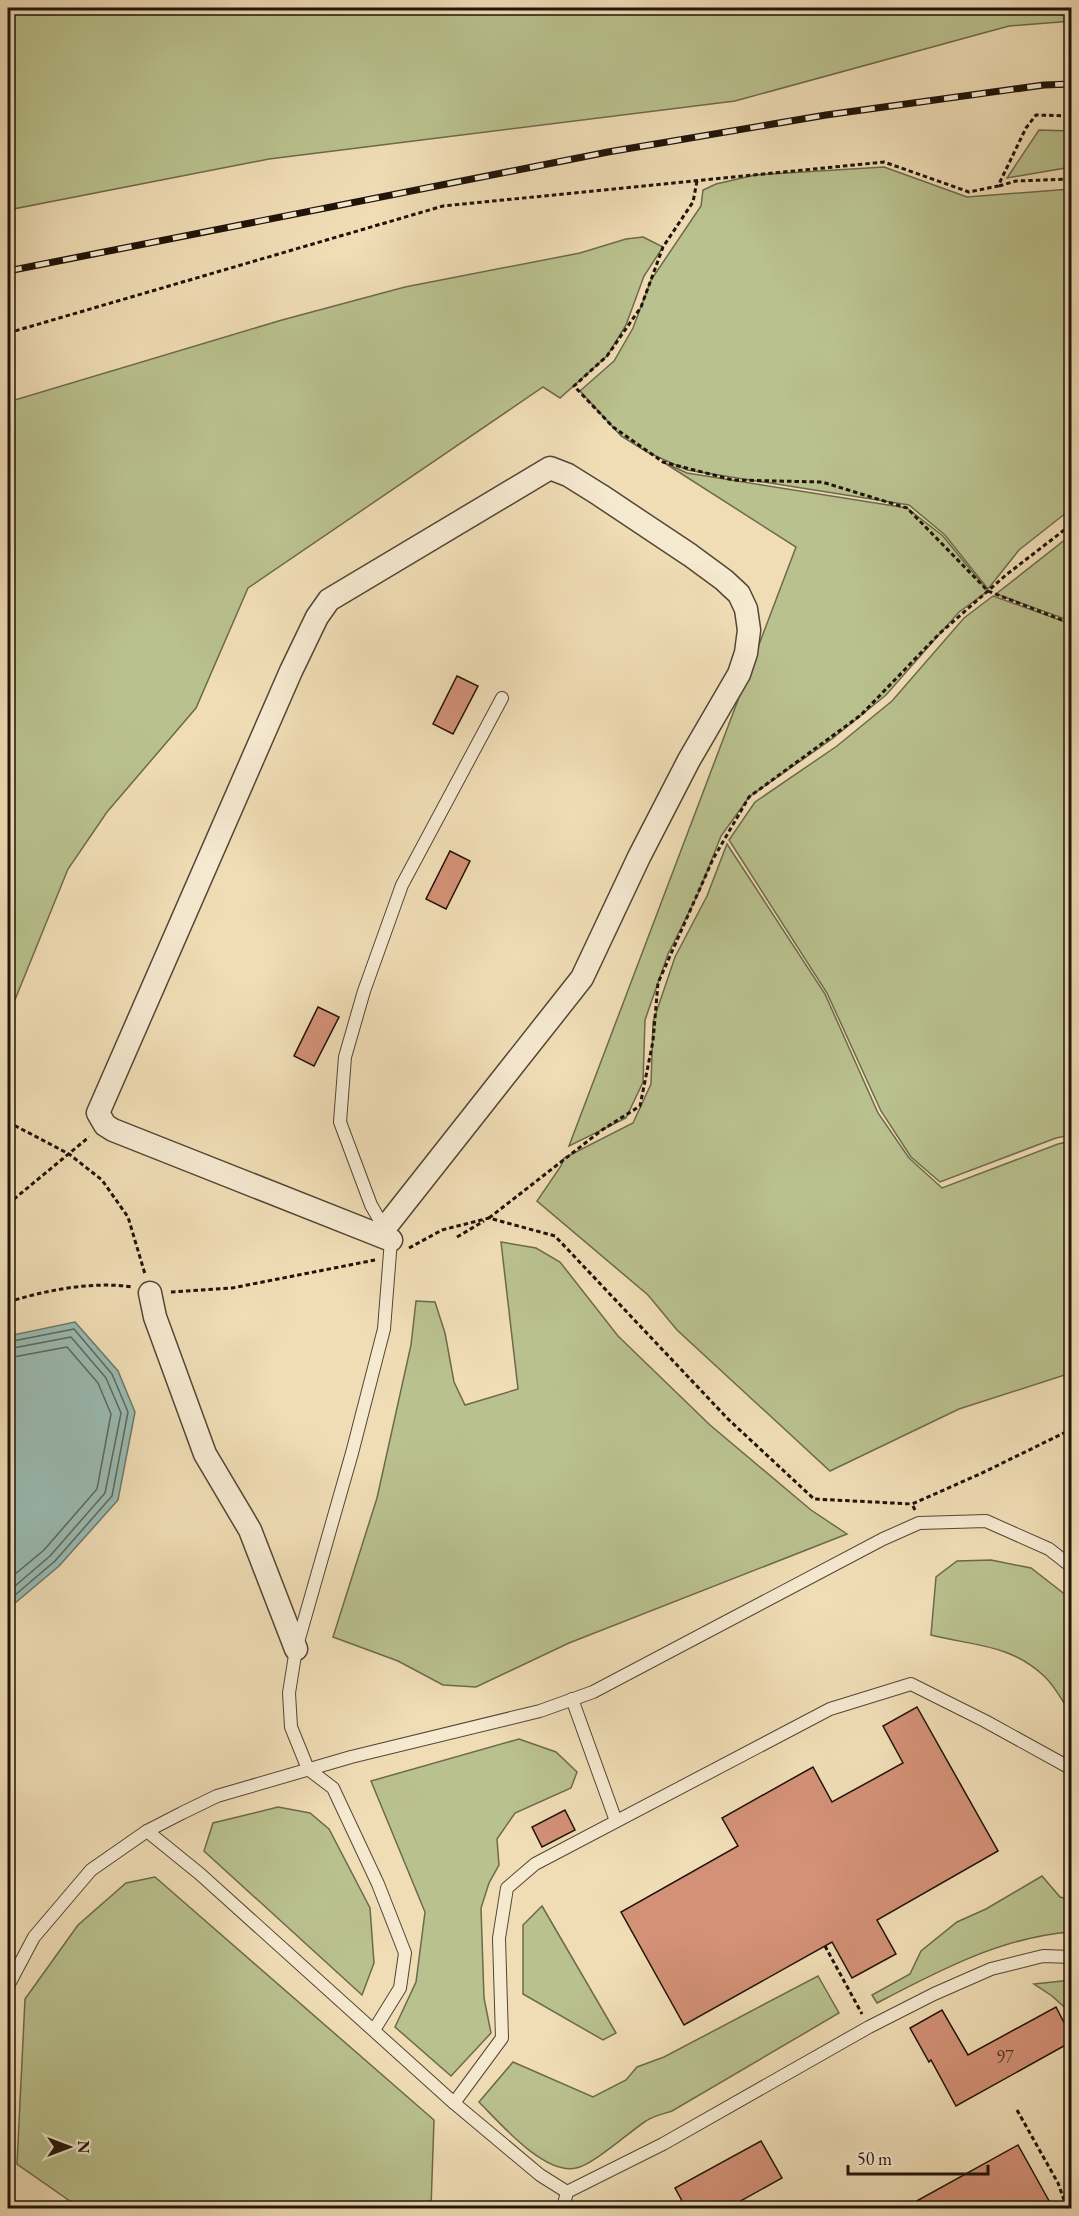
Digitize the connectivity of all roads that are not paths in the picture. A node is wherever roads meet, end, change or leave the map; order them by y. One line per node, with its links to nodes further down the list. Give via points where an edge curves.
1 (502, 698): 2 (lane, via 402,885 345,1057 340,1122)
2 (388, 1242): 2 (street, via 113,1130 98,1113 317,617 329,600 550,468 600,495 690,555 739,594 749,630 746,653 739,674 639,857 582,978); 5 (lane, via 384,1329)
3 (150, 1293): 5 (street, via 154,1317 205,1454 250,1530)
4 (1071, 1567): 6 (lane, via 1048,1549 986,1521 919,1523)
5 (296, 1649): 8 (lane, via 289,1693 291,1727)
6 (572, 1700): 8 (lane); 9 (lane)
7 (1071, 1769): 9 (lane, via 910,1684 831,1709)
8 (308, 1770): 10 (lane, via 216,1796); 13 (lane, via 333,1788 405,1953 400,1988)
9 (616, 1821): 14 (lane, via 535,1864 507,1888 499,1938 502,2038)
10 (147, 1831): 12 (lane, via 91,1870 34,1937); 13 (lane)
11 (1071, 1957): 15 (lane, via 1043,1956 991,1969 934,1994 663,2144)
12 (8, 1986)
13 (374, 2030): 14 (lane)
14 (454, 2103): 15 (lane, via 540,2175)
15 (567, 2192): 16 (lane)
16 (563, 2208)

